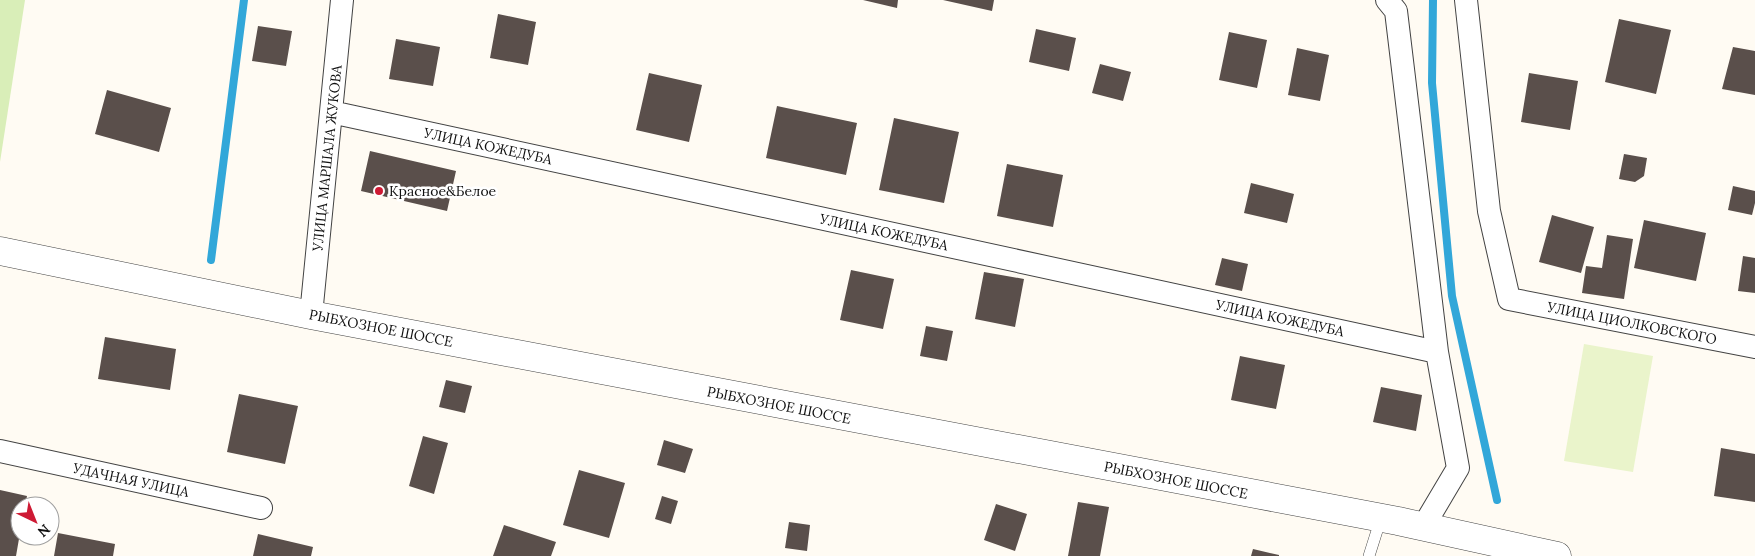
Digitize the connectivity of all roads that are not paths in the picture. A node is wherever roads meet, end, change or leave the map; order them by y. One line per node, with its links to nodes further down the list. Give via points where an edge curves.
1 (342, 0): 4 (street, УЛИЦА МАРШАЛА ЖУКОВА)
2 (1387, 0): 8 (street, via 1396,12)
3 (1466, 0): 7 (street, УЛИЦА ЦИОЛКОВСКОГО, via 1489,211 1509,299)
4 (331, 112): 6 (street, УЛИЦА МАРШАЛА ЖУКОВА); 8 (street, УЛИЦА КОЖЕДУБА)
5 (0, 251): 6 (street, РЫБХОЗНОЕ ШОССЕ)
6 (311, 315): 11 (street, РЫБХОЗНОЕ ШОССЕ)
7 (1755, 347)
8 (1437, 352): 12 (street, via 1458,468)
9 (0, 451): 10 (street, УДАЧНАЯ УЛИЦА)
10 (261, 508)
11 (1381, 518): 12 (street, РЫБХОЗНОЕ ШОССЕ); 13 (lane)
12 (1423, 527): 14 (street, РЫБХОЗНОЕ ШОССЕ)
13 (1369, 556)
14 (1557, 556)

